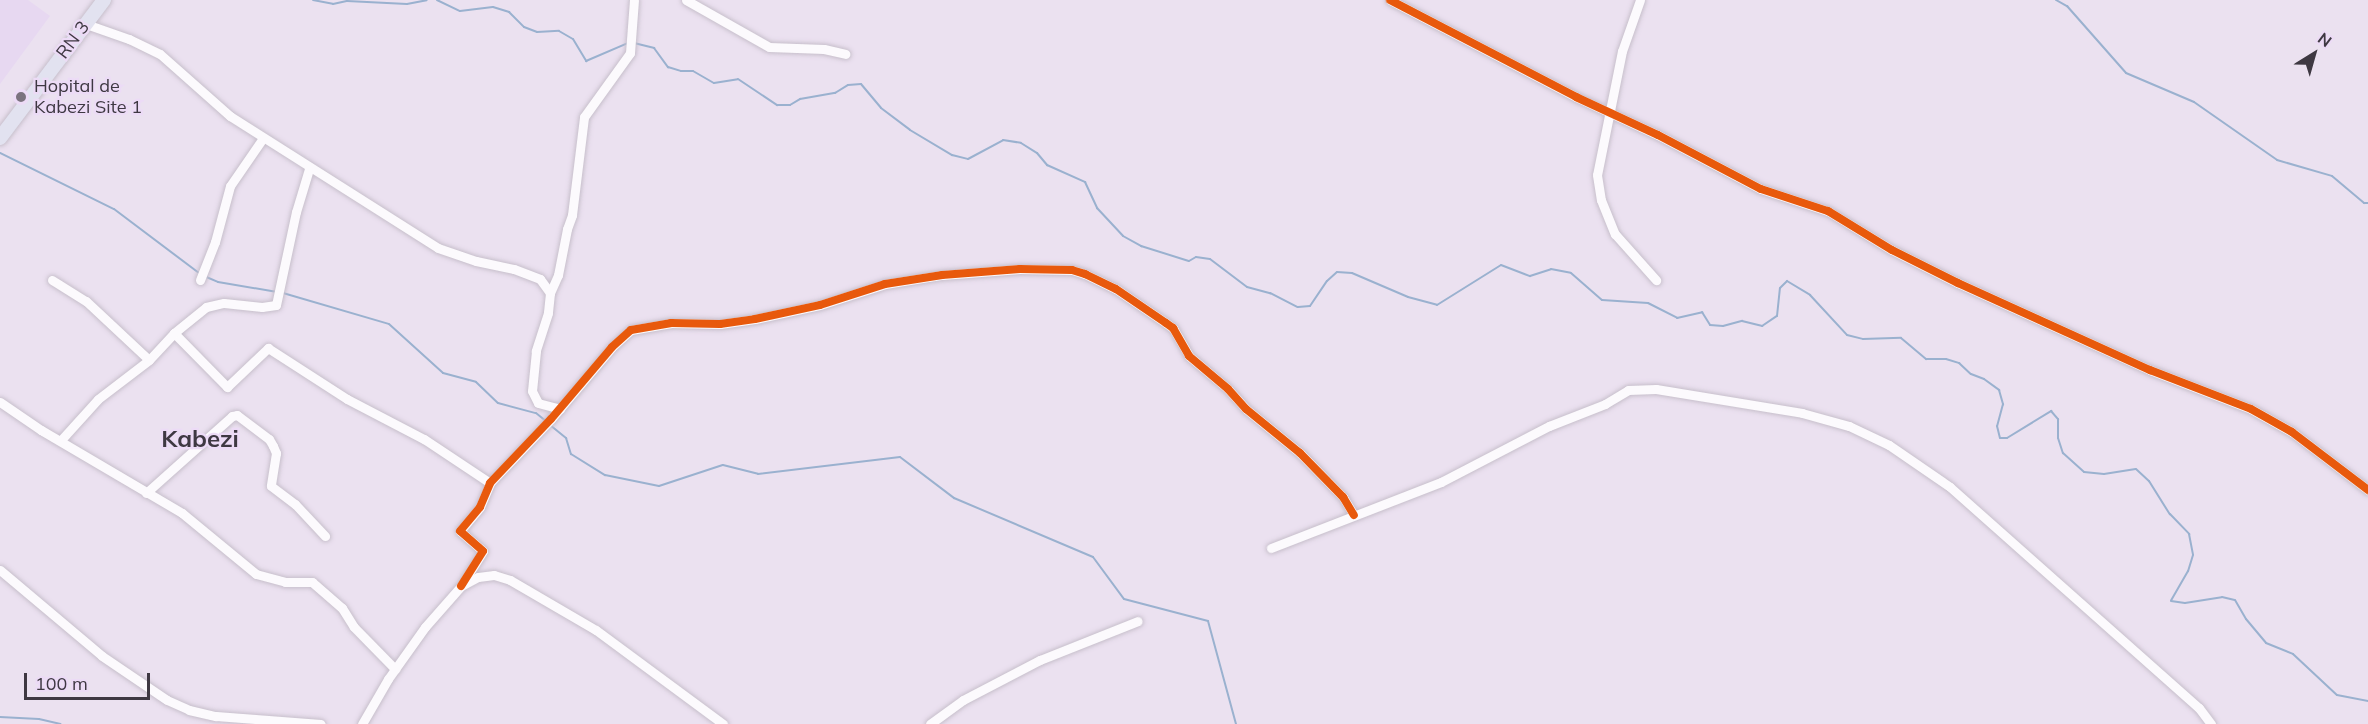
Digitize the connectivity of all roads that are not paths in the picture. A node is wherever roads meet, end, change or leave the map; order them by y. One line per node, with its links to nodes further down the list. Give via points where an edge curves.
1 (104, 0): 6 (highway, RN 3 / RN 3)
2 (634, 0): 15 (street, via 630,53 585,117 572,215)
3 (686, 0): 7 (street, via 769,47 824,49)
4 (1390, 0): 8 (street)
5 (1640, 0): 8 (street, via 1629,26)
6 (86, 24): 9 (highway, RN 3 / RN 3); 10 (street, via 160,54 230,116)
7 (844, 54)
8 (1608, 113): 14 (street, via 1598,167 1601,200 1615,234); 22 (street, via 1761,189 1828,212 1958,283 2150,370 2251,409 2292,432)
9 (0, 138)
10 (263, 138): 11 (street); 13 (street, via 230,186)
11 (309, 169): 15 (street, via 438,248 514,268 540,279); 16 (street, via 276,305 262,308 224,303 206,307)
12 (52, 280): 17 (street, via 86,302)
13 (200, 280)
14 (1656, 280)
15 (550, 293): 19 (street, via 536,351 532,391 538,403)
16 (174, 333): 17 (street); 21 (street, via 225,386 232,384 265,348 272,349 347,399 424,439)
17 (149, 360): 20 (street, via 98,399)
18 (0, 402): 20 (street)
19 (560, 409): 21 (street); 24 (street, via 631,330 670,323 720,324 755,319 820,305 885,284 942,275 1020,268 1072,270 1116,289 1173,328 1189,356 1300,453 1343,497)
20 (61, 440): 23 (street)
21 (490, 483): 28 (street, via 480,507 460,531 483,551)
22 (2368, 490)
23 (146, 493): 25 (street, via 232,416 237,416 273,446 276,453 271,486 295,504); 30 (street, via 182,513 256,574 285,582 312,582 342,608 354,627)
24 (1353, 515): 26 (street); 35 (street, via 1441,482 1628,390 1665,391 1802,412 1849,426 1889,445 1950,487 2199,708)
25 (325, 536)
26 (1271, 548)
27 (0, 570): 31 (street, via 109,662 167,700 216,716)
28 (461, 586): 30 (street, via 425,627); 33 (street, via 478,577 494,575 510,580 596,630)
29 (1138, 621): 34 (street, via 1040,660 963,700)
30 (396, 669): 32 (street)
31 (321, 724)
32 (362, 724)
33 (723, 724)
34 (930, 724)
35 (2211, 724)

